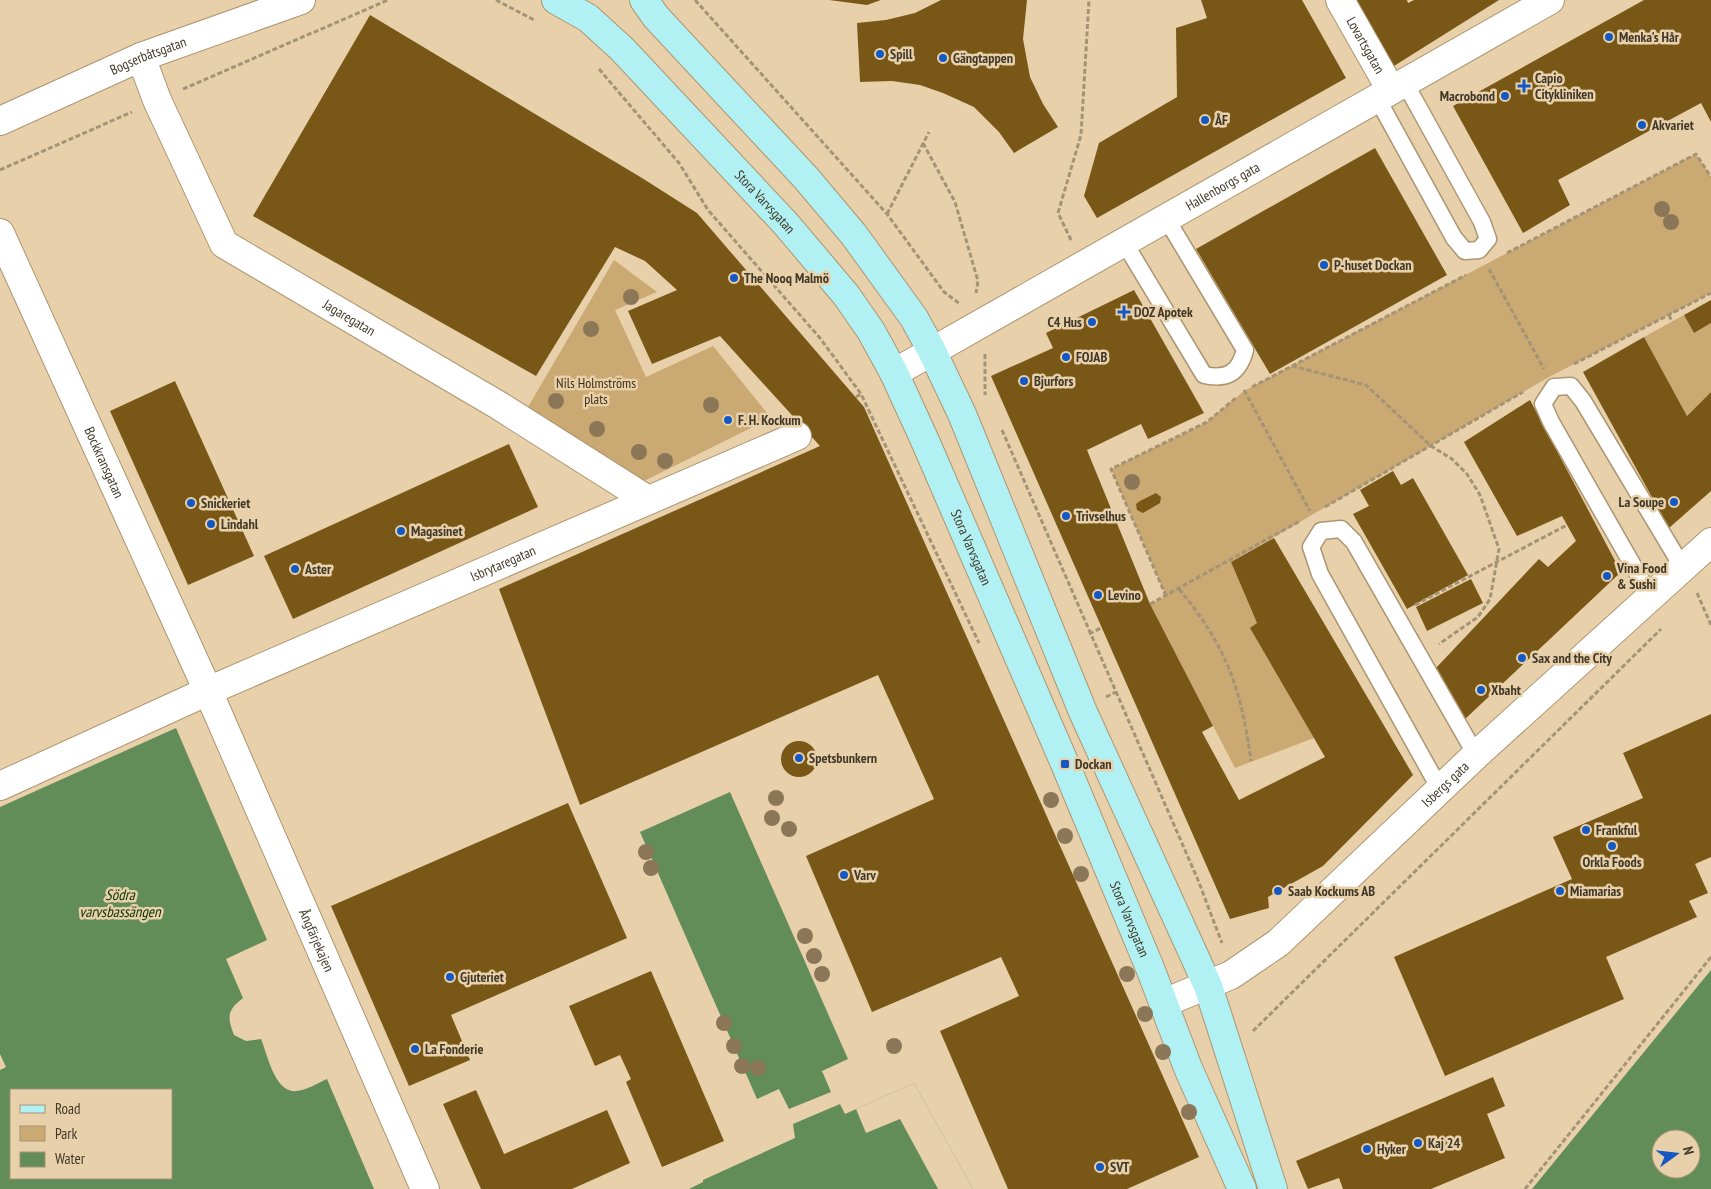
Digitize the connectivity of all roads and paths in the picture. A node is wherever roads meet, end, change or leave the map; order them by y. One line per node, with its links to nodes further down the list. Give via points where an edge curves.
1 (301, 0): 8 (street, Bogserbåtsgatan)
2 (388, 0): 11 (path)
3 (556, 0): 32 (street, Stora Varvsgatan, via 588,18 622,49 786,224 846,295)
4 (644, 0): 29 (street, via 656,18 806,178 854,235 914,318)
5 (1089, 0): 22 (path, via 1081,135 1058,213)
6 (1340, 0): 10 (street, Lovartsgatan)
7 (1550, 0): 10 (street, Hallenborgs gata)
8 (141, 57): 11 (street, Jagaregatan); 12 (street, Bogserbåtsgatan)
9 (599, 70): 35 (path, via 679,163 708,210 820,338)
10 (1391, 91): 18 (street, Hallenborgs gata); 21 (lane, via 1454,238 1465,251); 21 (lane, via 1482,222 1488,240)
11 (157, 100): 15 (path); 39 (street, Jagaregatan, via 224,244 498,405)
12 (0, 122)
13 (929, 132): 14 (path)
14 (923, 143): 17 (path); 24 (path, via 955,202 978,281)
15 (0, 170)
16 (1711, 177): 21 (path, via 1696,154)
17 (887, 214)
18 (1166, 218): 20 (street, Hallenborgs gata); 31 (lane, via 1245,350)
19 (0, 234): 58 (street, Bockkransgatan)
20 (1124, 242): 22 (street, Hallenborgs gata); 31 (lane, via 1204,375 1218,378)
21 (1483, 257): 30 (path); 33 (path)
22 (1084, 265): 29 (street, Hallenborgs gata)
23 (1711, 293): 27 (path)
24 (975, 297)
25 (969, 302): 26 (path)
26 (962, 306)
27 (1669, 315): 28 (path); 33 (path)
28 (1672, 322)
29 (932, 351): 32 (street, Hallenborgs gata); 64 (street, via 962,414 1083,712)
30 (1292, 366): 34 (path); 38 (path, via 1366,385)
31 (1234, 372): 34 (path)
32 (894, 373): 65 (street, Stora Varvsgatan, via 1065,764)
33 (1552, 382): 38 (path); 45 (lane, via 1570,386 1583,401); 48 (lane, via 1544,404 1551,422)
34 (1244, 391): 40 (path); 47 (path, via 1207,422 1111,469)
35 (862, 394): 36 (path); 56 (path)
36 (856, 397)
37 (797, 436): 39 (street, Isbrytaregatan)
38 (1431, 446): 40 (path); 44 (path, via 1452,459 1467,474 1480,495 1495,533 1499,549)
39 (648, 500): 58 (street, Isbrytaregatan)
40 (1312, 514): 42 (path); 46 (path)
41 (1566, 525): 44 (path)
42 (1321, 531): 57 (lane, via 1341,529 1354,542); 62 (lane, via 1311,547 1318,568)
43 (1711, 542): 45 (street, Isbergs gata)
44 (1497, 563): 51 (path); 57 (path, via 1490,599 1478,617)
45 (1683, 568): 48 (street, Isbergs gata)
46 (1180, 589): 47 (path); 60 (path, via 1205,621 1235,682 1245,716)
47 (1166, 596): 50 (path)
48 (1651, 597): 59 (street, Isbergs gata)
49 (1690, 600): 53 (path, via 1697,594)
50 (1150, 604)
51 (1415, 605)
52 (1668, 622): 66 (path)
53 (1711, 625)
54 (1101, 628): 55 (path)
55 (1089, 634)
56 (983, 652)
57 (1420, 657): 59 (lane)
58 (208, 691): 61 (street, Isbrytaregatan); 67 (street, Ångfärjekajen)
59 (1476, 755): 62 (street, Isbergs gata)
60 (1251, 761)
61 (0, 786)
62 (1441, 791): 64 (street, Isbergs gata, via 1278,944)
63 (1711, 957): 70 (path)
64 (1208, 986): 65 (street, Isbergs gata); 69 (street)
65 (1164, 1003): 68 (street, Stora Varvsgatan, via 1188,1068)
66 (1253, 1031)
67 (426, 1189)
68 (1242, 1189)
69 (1273, 1189)
70 (1525, 1189)

